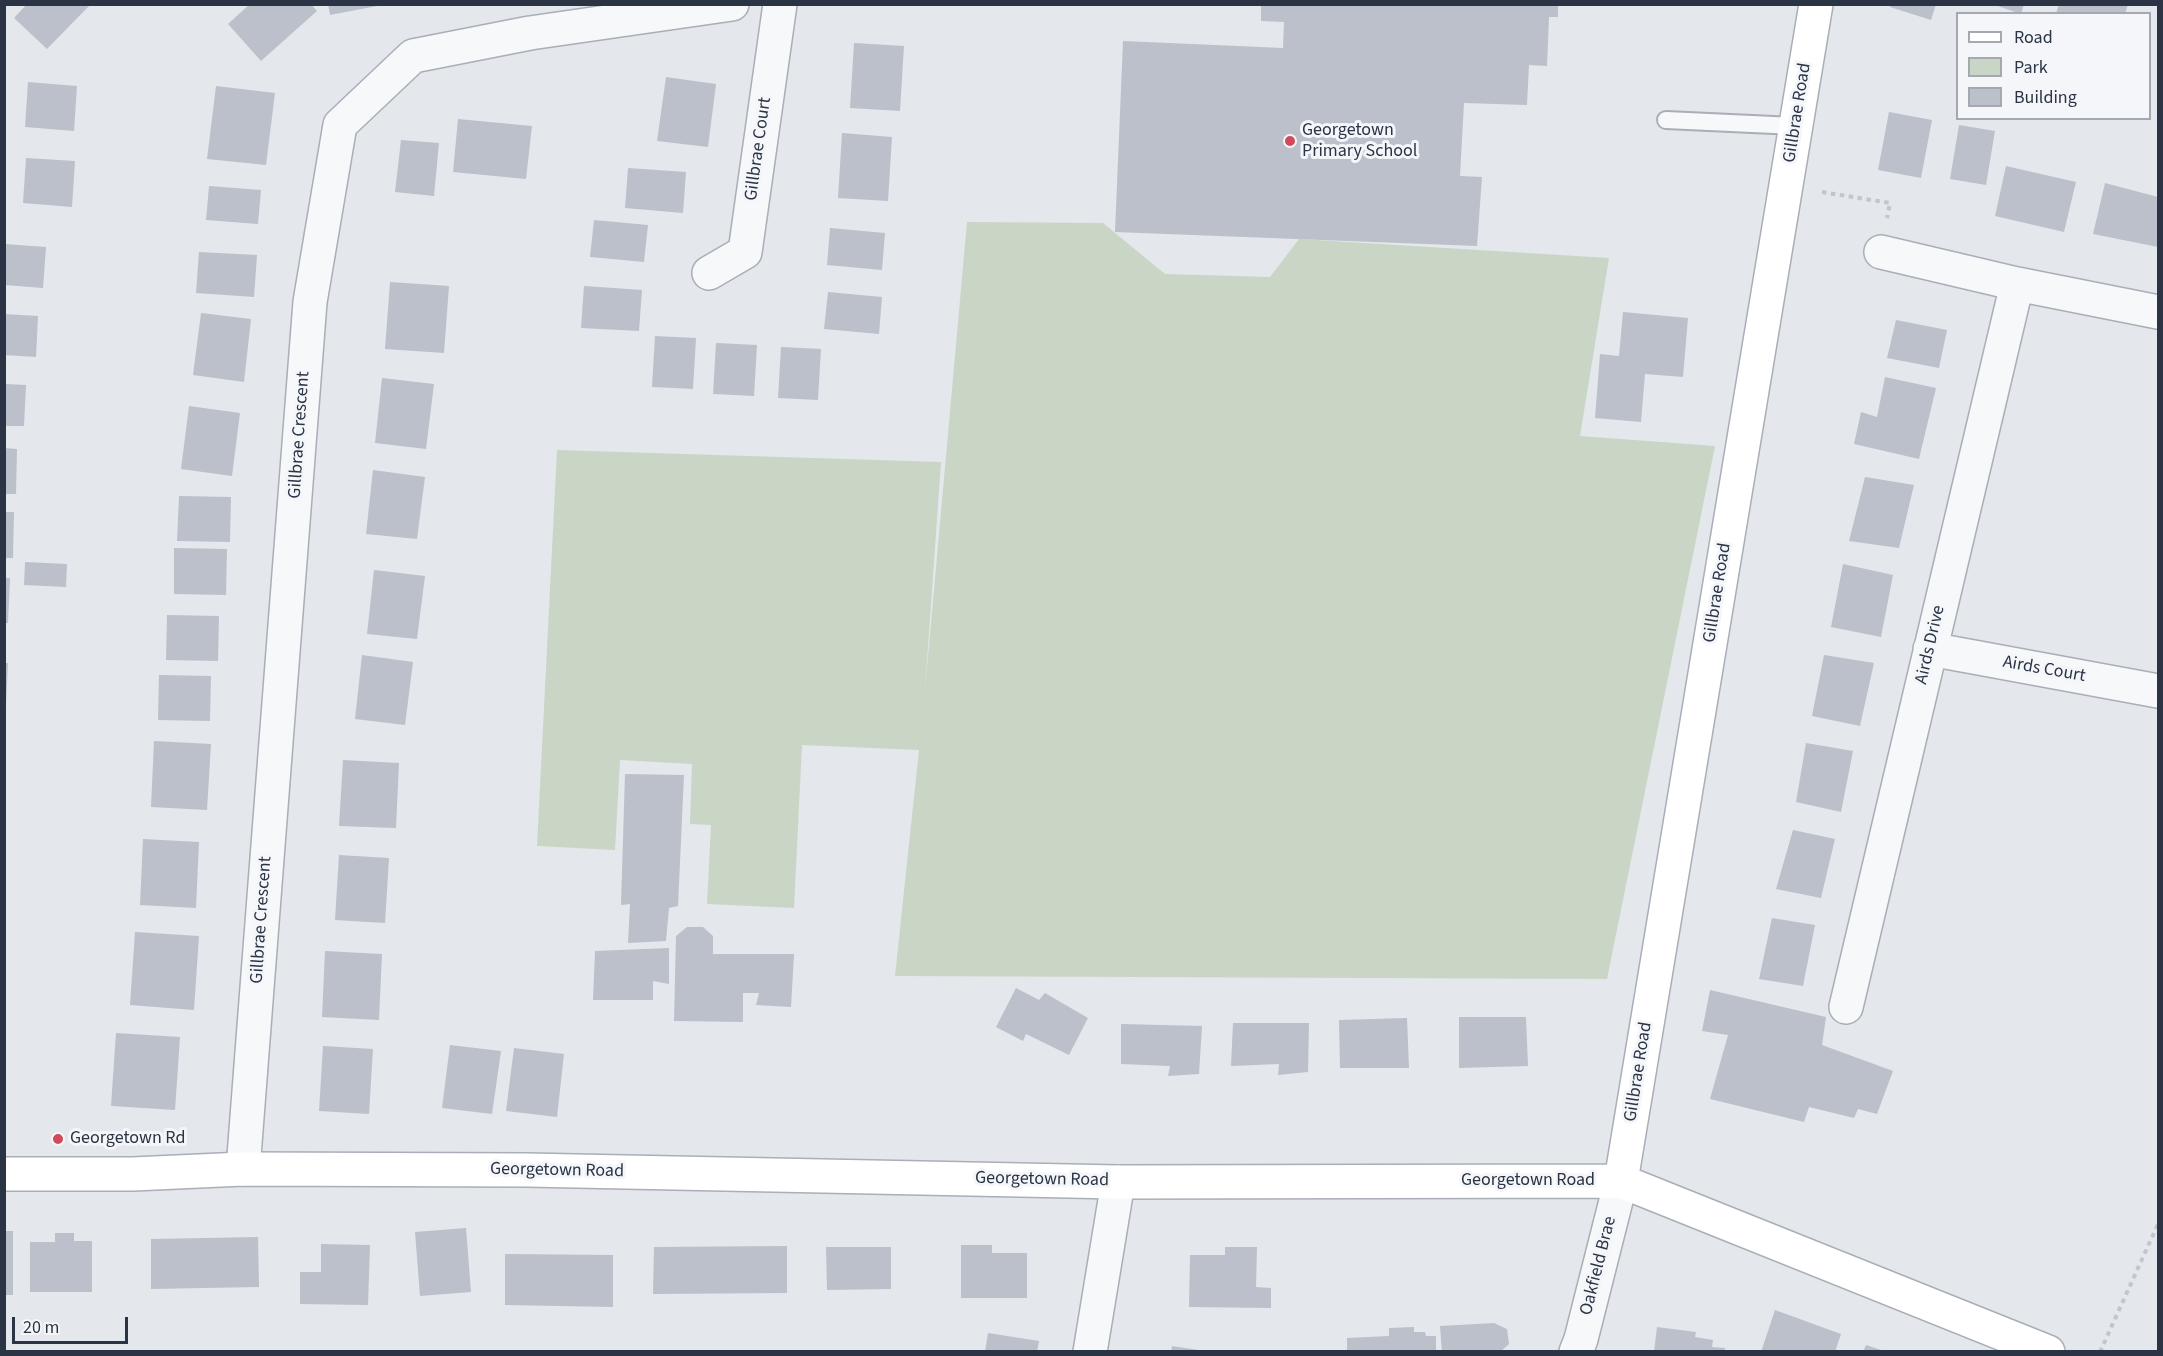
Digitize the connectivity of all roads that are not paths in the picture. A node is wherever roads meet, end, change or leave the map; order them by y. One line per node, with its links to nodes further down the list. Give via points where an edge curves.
1 (732, 4): 13 (street, Gillbrae Crescent, via 530,33 413,56 340,125 310,302)
2 (780, 4): 7 (street, Gillbrae Court, via 745,252)
3 (1815, 4): 5 (street, Gillbrae Road)
4 (1666, 120): 5 (lane)
5 (1796, 126): 15 (street, Gillbrae Road)
6 (1881, 252): 8 (street)
7 (709, 273)
8 (2017, 284): 9 (street); 10 (street, Airds Drive)
9 (2158, 312)
10 (1930, 649): 11 (street, Airds Court); 12 (street, Airds Drive)
11 (2158, 690)
12 (1846, 1007)
13 (243, 1169): 14 (street, Georgetown Road); 16 (street, Georgetown Road, via 527,1170)
14 (4, 1174)
15 (1622, 1181): 16 (street, Georgetown Road); 18 (street, Oakfield Brae); 19 (street, Georgetown Road)
16 (1118, 1182): 17 (street)
17 (1090, 1352)
18 (1576, 1352)
19 (2048, 1352)

